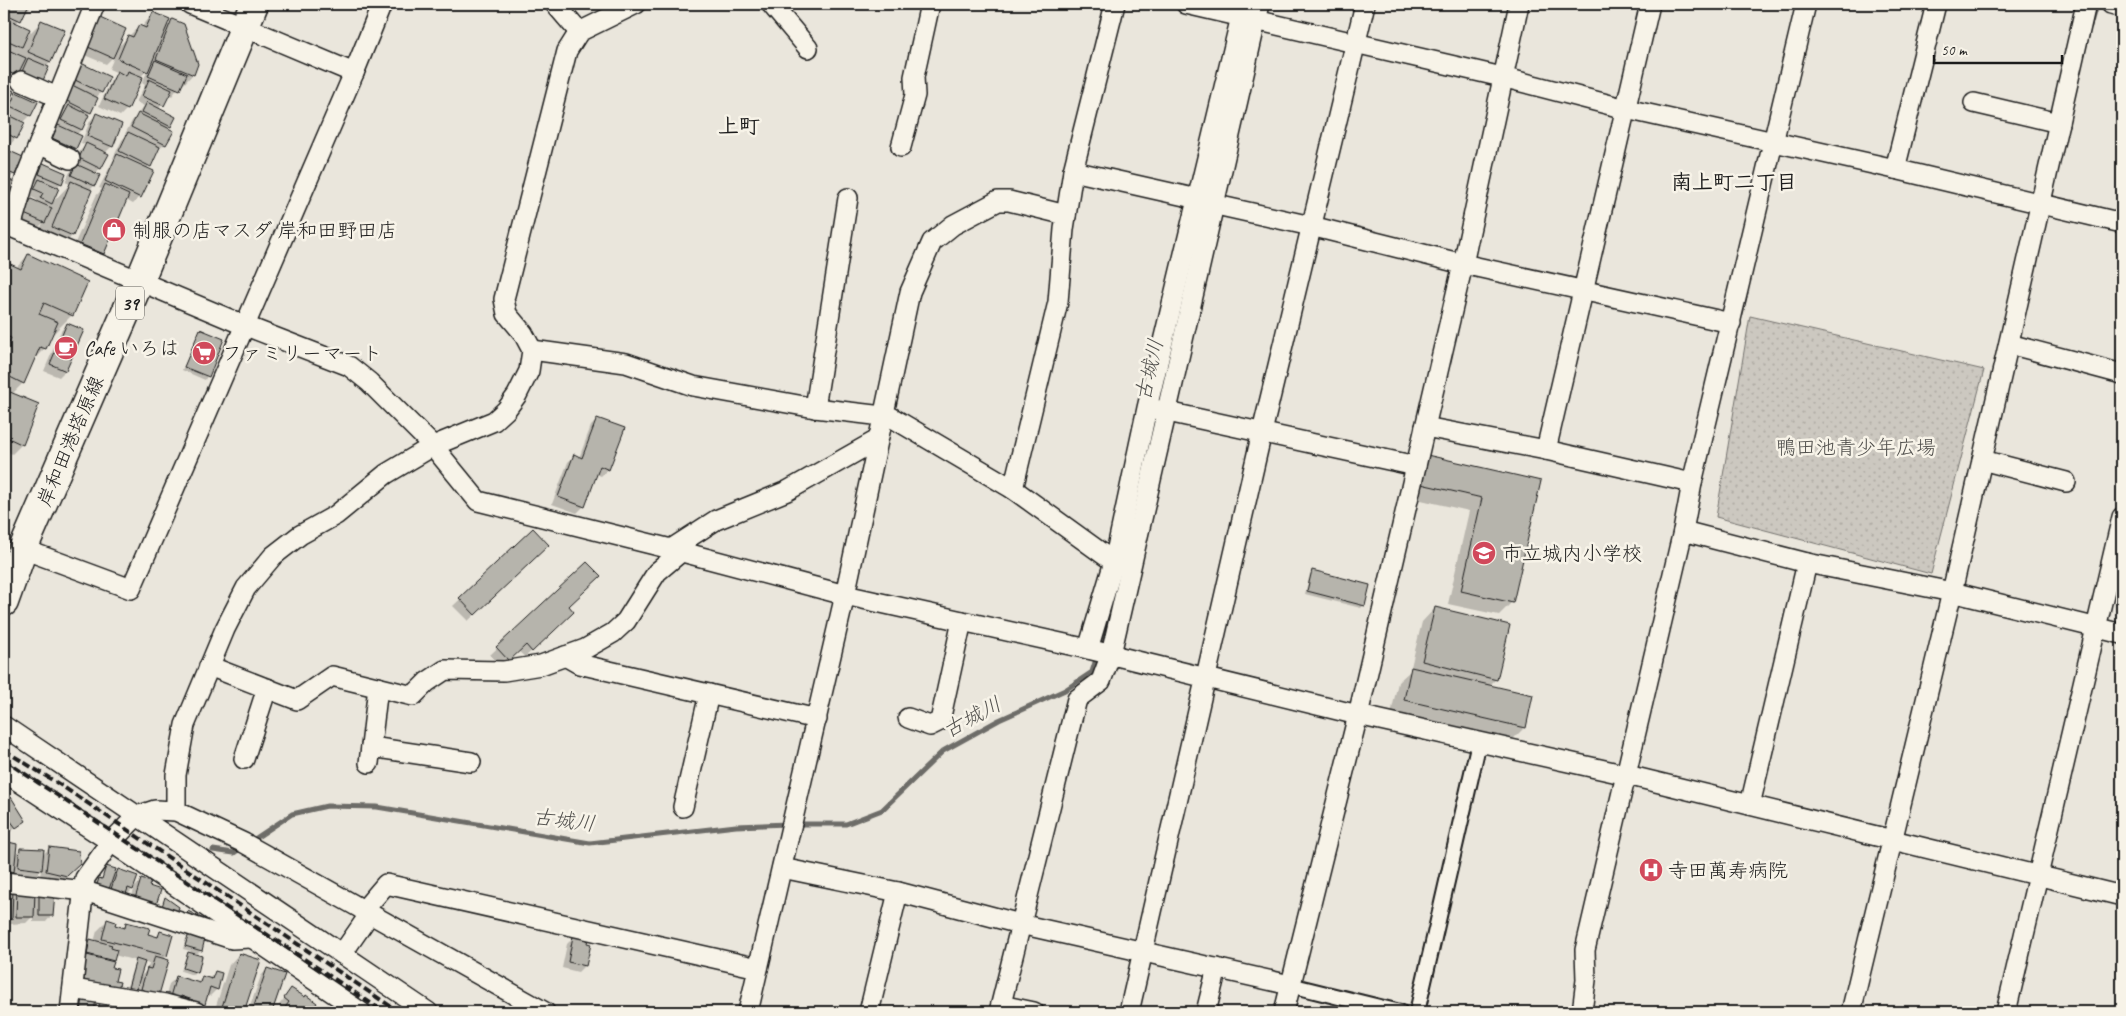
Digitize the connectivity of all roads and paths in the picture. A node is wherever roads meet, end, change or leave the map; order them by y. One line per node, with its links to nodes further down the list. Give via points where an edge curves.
1 (95, 4): 26 (street)
2 (190, 4): 19 (street)
3 (382, 4): 23 (street)
4 (555, 4): 20 (street)
5 (636, 4): 20 (street)
6 (771, 4): 22 (street)
7 (930, 4): 32 (street, via 914,77 915,95)
8 (1115, 4): 35 (street)
9 (1186, 4): 18 (street)
10 (1365, 4): 21 (street)
11 (1519, 4): 24 (street)
12 (1650, 4): 28 (street)
13 (1806, 4): 30 (street)
14 (1936, 4): 34 (street)
15 (2086, 4): 29 (street)
16 (2111, 4): 17 (street)
17 (2122, 8)
18 (1251, 11): 21 (street); 37 (street)
19 (249, 15): 23 (street); 44 (main road, 岸和田港塔原線 / 39)
20 (578, 32): 49 (street, via 568,52 504,299 508,314)
21 (1356, 44): 24 (street); 42 (street)
22 (808, 48)
23 (354, 73): 47 (street)
24 (1502, 77): 28 (street); 43 (street)
25 (21, 81): 26 (street)
26 (57, 97): 31 (street)
27 (1974, 103): 29 (street)
28 (1626, 109): 30 (street); 45 (street)
29 (2059, 123): 38 (street)
30 (1773, 143): 34 (street); 46 (street)
31 (39, 144): 33 (street); 41 (street)
32 (901, 147)
33 (70, 159)
34 (1895, 169): 38 (street)
35 (1073, 171): 37 (street); 39 (street)
36 (848, 198): 51 (street)
37 (1203, 201): 42 (street); 52 (street)
38 (2041, 204): 40 (street); 48 (street)
39 (1066, 215): 53 (street, via 998,201 953,225 932,242 910,292); 63 (street, via 1058,302)
40 (2122, 223)
41 (7, 226): 44 (street)
42 (1311, 226): 43 (street); 55 (street)
43 (1463, 264): 45 (street); 54 (street)
44 (140, 280): 47 (street); 66 (main road, 岸和田港塔原線 / 39)
45 (1584, 291): 46 (street); 58 (street)
46 (1731, 323): 62 (street)
47 (246, 326): 57 (street, via 349,366); 66 (street, via 131,589)
48 (2009, 344): 50 (street); 59 (street)
49 (532, 350): 51 (street, via 626,363 693,386); 57 (street, via 529,371 506,410 494,421)
50 (2122, 374)
51 (815, 408): 53 (street)
52 (1157, 409): 55 (street); 68 (street); 77 (street)
53 (882, 416): 56 (street); 63 (street, via 891,417)
54 (1425, 427): 58 (street); 60 (street)
55 (1262, 432): 60 (street); 80 (street)
56 (877, 440): 67 (street, via 787,491 716,520); 71 (street)
57 (433, 446): 67 (street, via 478,501); 79 (street, via 386,474 336,515 300,535 273,556 246,588)
58 (1546, 450): 62 (street)
59 (1982, 460): 61 (street); 70 (street)
60 (1416, 466): 84 (street)
61 (2066, 482)
62 (1692, 483): 65 (street)
63 (1013, 489): 68 (street)
64 (2122, 517): 74 (street)
65 (1683, 531): 69 (street); 92 (street)
66 (23, 549): 72 (main road, 岸和田港塔原線 / 39)
67 (677, 550): 71 (street); 78 (street, via 657,572 626,621 613,633)
68 (1114, 562): 76 (street)
69 (1807, 563): 70 (street); 93 (street)
70 (1952, 592): 74 (street); 97 (street)
71 (845, 595): 73 (street); 86 (street)
72 (4, 602)
73 (962, 621): 76 (street); 85 (street, via 940,721 930,726)
74 (2095, 628): 75 (street); 100 (street)
75 (2122, 634)
76 (1088, 649): 77 (street)
77 (1110, 654): 80 (street); 106 (street, via 1100,681 1076,699)
78 (565, 656): 81 (street, via 541,665 504,671 445,670 413,696); 83 (street, via 579,664)
79 (209, 666): 82 (street); 95 (street, via 185,725 176,775)
80 (1206, 678): 84 (street); 108 (street)
81 (378, 687): 82 (street, via 332,676 296,700); 90 (street, via 370,755)
82 (267, 688): 89 (street)
83 (709, 694): 86 (street); 94 (street)
84 (1358, 716): 88 (street); 112 (street)
85 (908, 718)
86 (816, 719): 99 (street)
87 (4, 726): 96 (street)
88 (1479, 742): 92 (street); 127 (street)
89 (244, 759)
90 (471, 762)
91 (4, 772): 98 (street)
92 (1627, 774): 93 (street); 128 (street, via 1585,950)
93 (1750, 805): 97 (street)
94 (683, 807)
95 (176, 811): 96 (street, via 155,810); 105 (street, via 263,853)
96 (137, 816): 98 (street); 109 (street)
97 (1892, 841): 100 (street); 129 (street)
98 (111, 842): 102 (street, via 85,878); 107 (street)
99 (782, 868): 103 (street); 110 (street)
100 (2039, 876): 104 (street); 130 (street)
101 (4, 882): 102 (street)
102 (85, 891): 107 (street, via 232,939); 113 (street)
103 (898, 892): 106 (street); 121 (street)
104 (2122, 896)
105 (366, 913): 109 (street); 110 (street, via 386,884); 119 (street)
106 (1020, 924): 108 (street); 114 (street)
107 (250, 938): 117 (street)
108 (1143, 951): 111 (street); 123 (street)
109 (342, 954): 118 (street)
110 (758, 968): 120 (street)
111 (1217, 968): 112 (street); 124 (street)
112 (1290, 985): 125 (street); 126 (street)
113 (73, 989): 115 (street); 116 (street)
114 (1000, 1009): 122 (street)
115 (70, 1012)
116 (196, 1012)
117 (361, 1012)
118 (428, 1012)
119 (545, 1012)
120 (748, 1012)
121 (869, 1012)
122 (1034, 1012)
123 (1128, 1012)
124 (1206, 1012)
125 (1284, 1012)
126 (1400, 1012)
127 (1417, 1012)
128 (1582, 1012)
129 (1851, 1012)
130 (2006, 1012)

